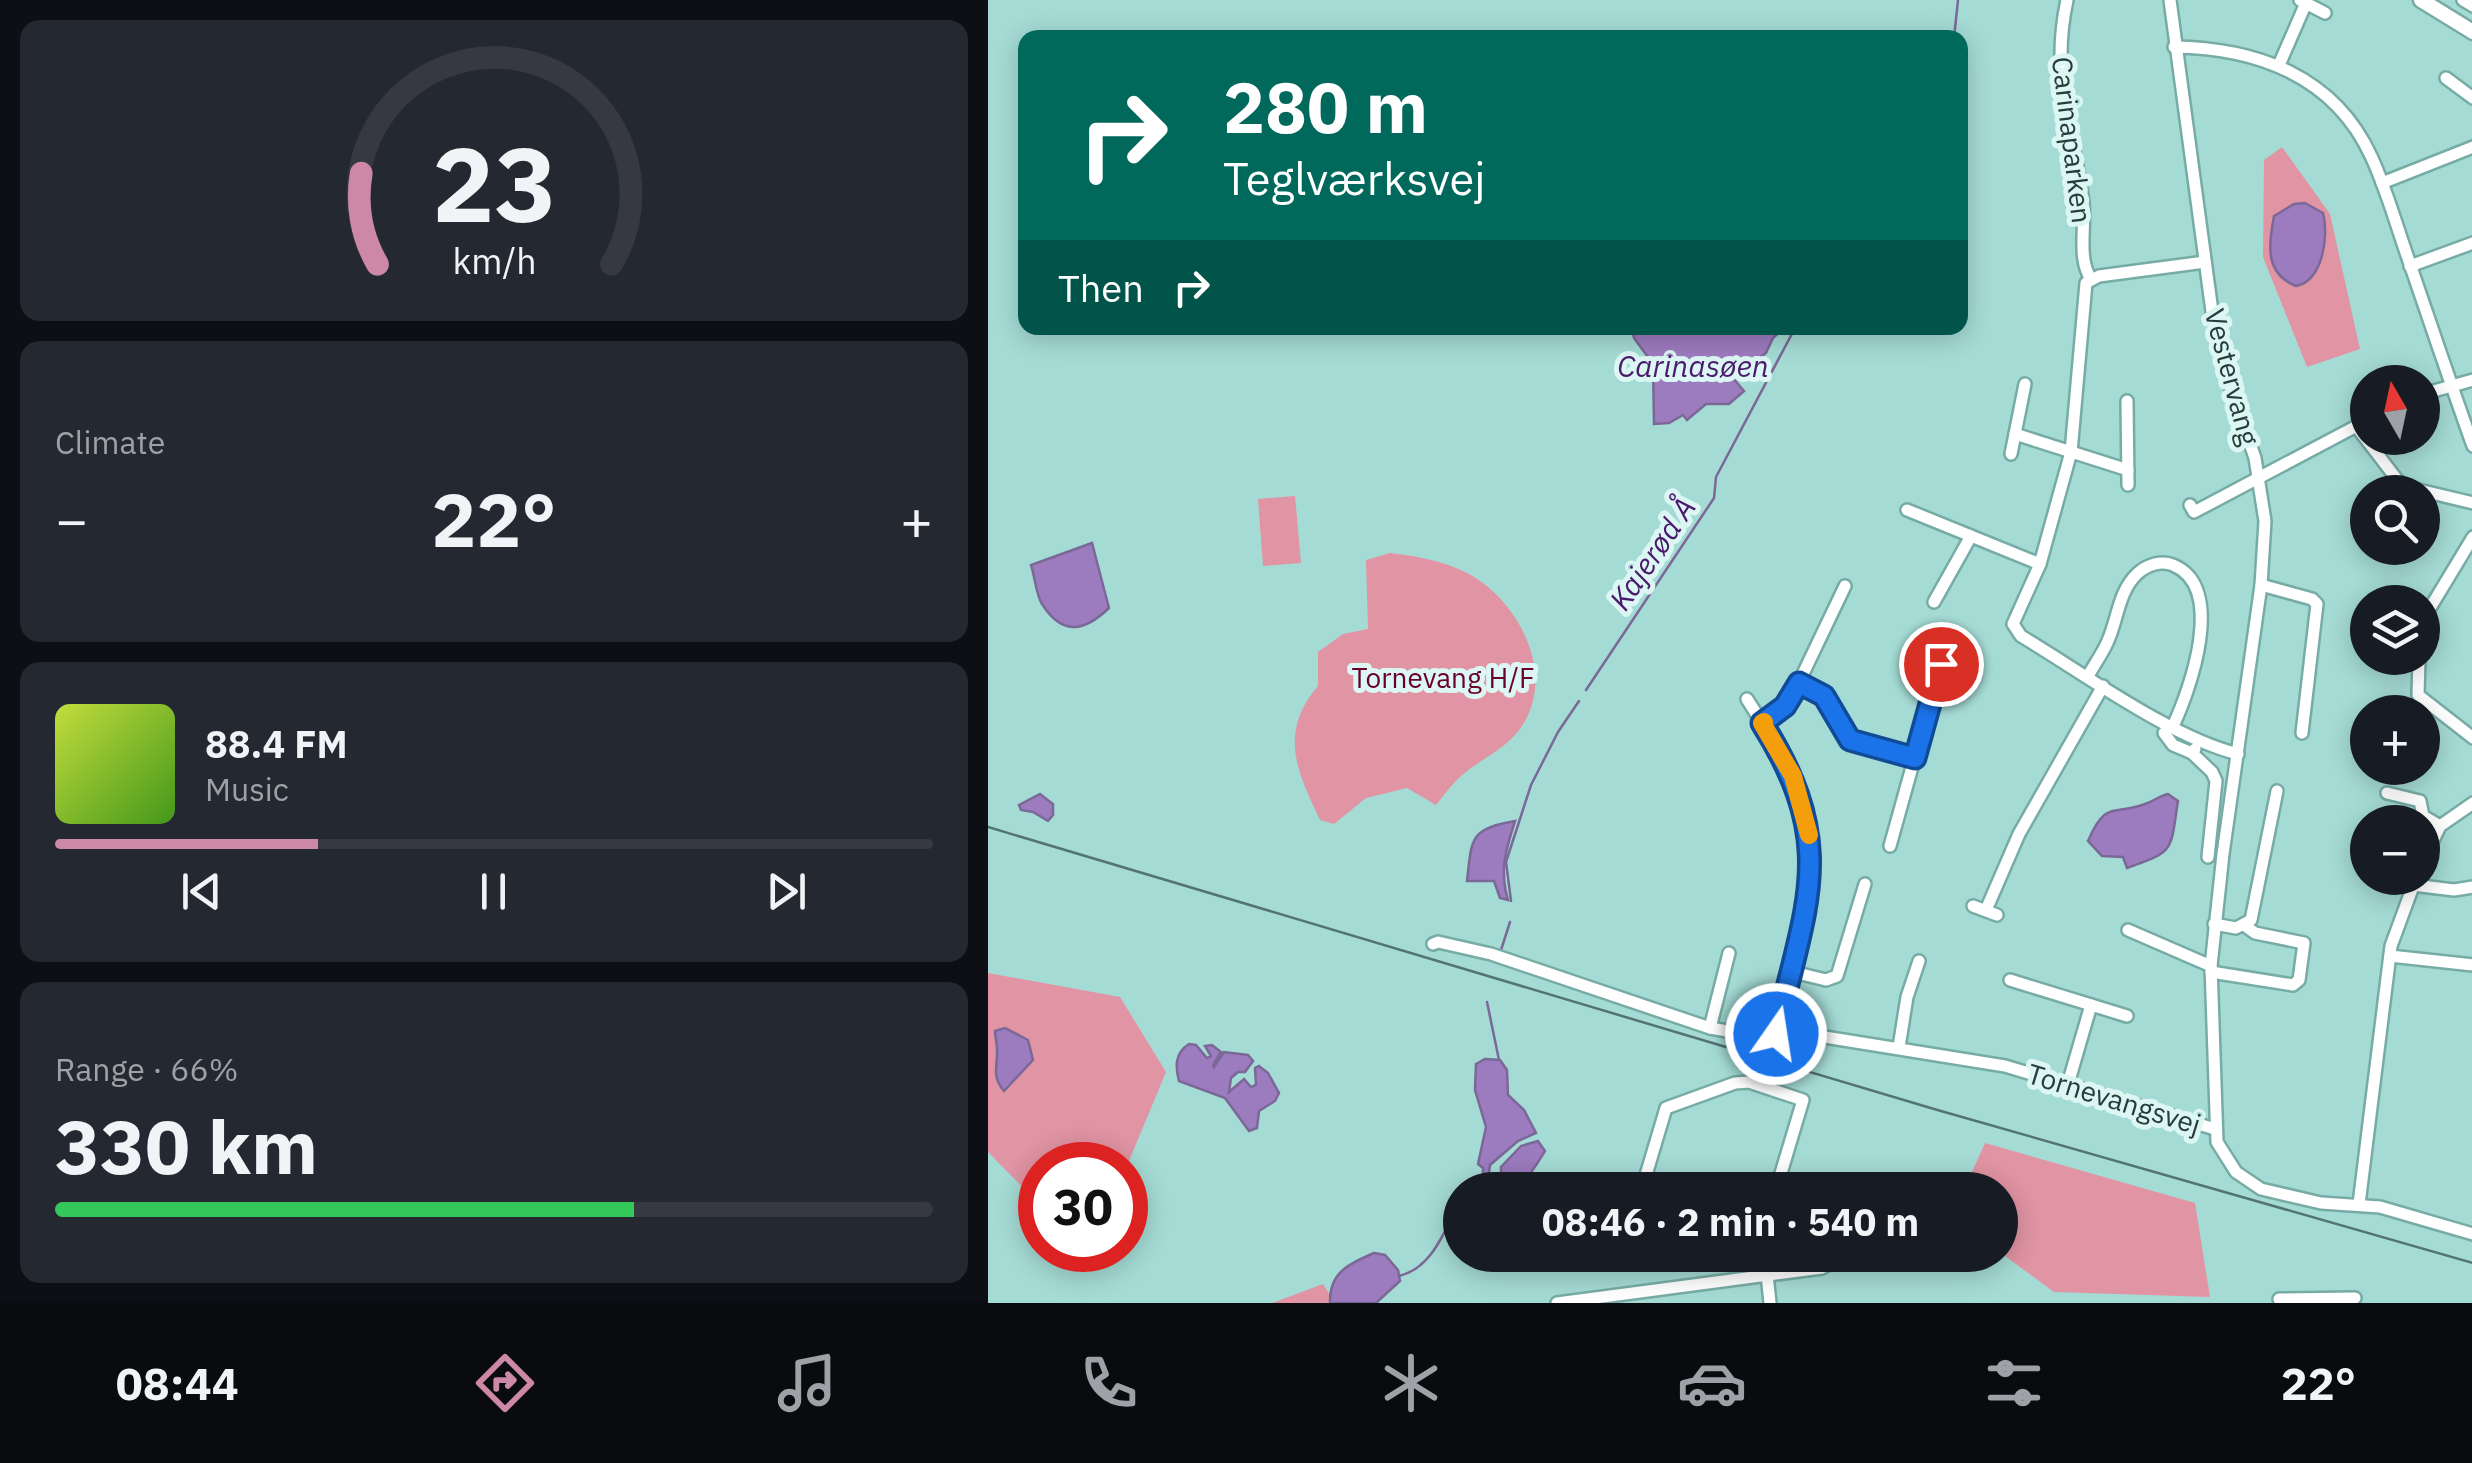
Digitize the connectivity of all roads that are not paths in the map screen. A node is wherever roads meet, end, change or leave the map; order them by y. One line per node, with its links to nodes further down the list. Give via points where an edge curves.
1 (2067, 0): 18 (street, Carinaparken, via 2060,84)
2 (2170, 0): 9 (street, Vestervang)
3 (2421, 0): 8 (main road)
4 (2462, 0): 6 (street)
5 (2304, 2): 7 (street); 10 (street)
6 (2472, 6)
7 (2325, 13)
8 (2472, 32)
9 (2174, 47): 10 (street, via 2211,47); 16 (street, Vestervang)
10 (2279, 65): 14 (street, via 2349,121)
11 (2446, 78): 12 (street)
12 (2472, 98)
13 (2472, 147): 14 (street)
14 (2382, 184): 17 (street)
15 (2472, 243): 17 (street)
16 (2205, 262): 18 (street); 31 (street, Vestervang, via 2230,386)
17 (2410, 266): 21 (street)
18 (2091, 279): 27 (street, Carinaparken, via 2083,290)
19 (2472, 380): 21 (street)
20 (2025, 384): 25 (street)
21 (2451, 384): 22 (street); 26 (street)
22 (2440, 388)
23 (2127, 401): 30 (street)
24 (2350, 429): 31 (street)
25 (2015, 434): 27 (street); 28 (street)
26 (2472, 446)
27 (2071, 452): 30 (street); 38 (street, Carinaparken)
28 (2011, 454)
29 (2382, 455): 33 (street, via 2402,486)
30 (2128, 470): 32 (street)
31 (2259, 476): 34 (street, via 2194,512); 39 (street, Vestervang)
32 (2128, 485)
33 (2472, 503)
34 (2190, 505)
35 (1907, 510): 36 (street)
36 (1970, 536): 38 (street); 42 (street)
37 (2472, 537): 41 (street)
38 (2040, 564): 45 (street, Carinaparken, via 2014,630)
39 (2261, 584): 51 (street, via 2317,604); 55 (street, Vestervang)
40 (1845, 586): 46 (street)
41 (2440, 591)
42 (1934, 602)
43 (1941, 664): 56 (street)
44 (2422, 675): 52 (street, via 2418,695)
45 (2088, 676): 47 (street, Carinaparken); 50 (street, via 2130,582 2150,565 2176,566 2197,592 2201,629 2192,682)
46 (1799, 683): 49 (street, via 1785,706); 56 (street, via 1824,696 1850,740)
47 (2103, 686): 50 (street, Carinaparken); 68 (street, via 2019,834)
48 (1748, 699): 49 (street)
49 (1762, 723): 78 (street, via 1793,776 1811,850 1807,903)
50 (2168, 730): 53 (street, Carinaparken); 54 (street, Carinaparken, via 2173,745)
51 (2302, 734)
52 (2472, 738)
53 (2200, 741): 54 (street); 55 (street, Carinaparken)
54 (2192, 754): 63 (street, Carinaparken, via 2216,781)
55 (2238, 754): 69 (street, Vestervang)
56 (1915, 758): 62 (street)
57 (2278, 791): 70 (street, via 2256,908)
58 (2387, 793): 60 (street)
59 (2472, 803): 61 (street)
60 (2420, 805)
61 (2440, 826)
62 (1890, 846)
63 (2208, 857)
64 (1865, 884): 78 (street, via 1836,976)
65 (2440, 887): 66 (street)
66 (2472, 887)
67 (2409, 895): 74 (street)
68 (1985, 910)
69 (2214, 924): 70 (street); 77 (street, Vestervang)
70 (2244, 926): 77 (street, via 2304,944 2298,980 2293,985)
71 (2128, 930): 77 (street)
72 (1433, 944): 82 (street, Tornevangsvej, via 1491,954)
73 (1729, 953): 82 (street)
74 (2390, 956): 76 (street); 89 (street)
75 (1919, 961): 84 (street)
76 (2472, 966)
77 (2211, 969): 86 (street, Vestervang)
78 (1790, 972): 83 (street)
79 (2010, 980): 80 (street)
80 (2091, 1006): 81 (street); 85 (street)
81 (2127, 1016)
82 (1710, 1028): 83 (street, Tornevangsvej)
83 (1776, 1034): 84 (street, Tornevangsvej)
84 (1899, 1048): 85 (street, Tornevangsvej)
85 (2068, 1084): 86 (street, Tornevangsvej)
86 (2215, 1129): 89 (street, Tornevangsvej, via 2225,1158 2246,1182 2305,1200)
87 (1647, 1172): 88 (street, via 1666,1108 1749,1082 1803,1100)
88 (1781, 1172)
89 (2359, 1204): 90 (street, Tornevangsvej)
90 (2472, 1234)
91 (1766, 1272): 93 (street)
92 (1794, 1272): 93 (street)
93 (1766, 1276): 95 (street); 99 (street)
94 (2355, 1298): 97 (street)
95 (1598, 1299): 98 (street)
96 (2279, 1299): 97 (street)
97 (2296, 1301)
98 (1556, 1303)
99 (1770, 1303)

